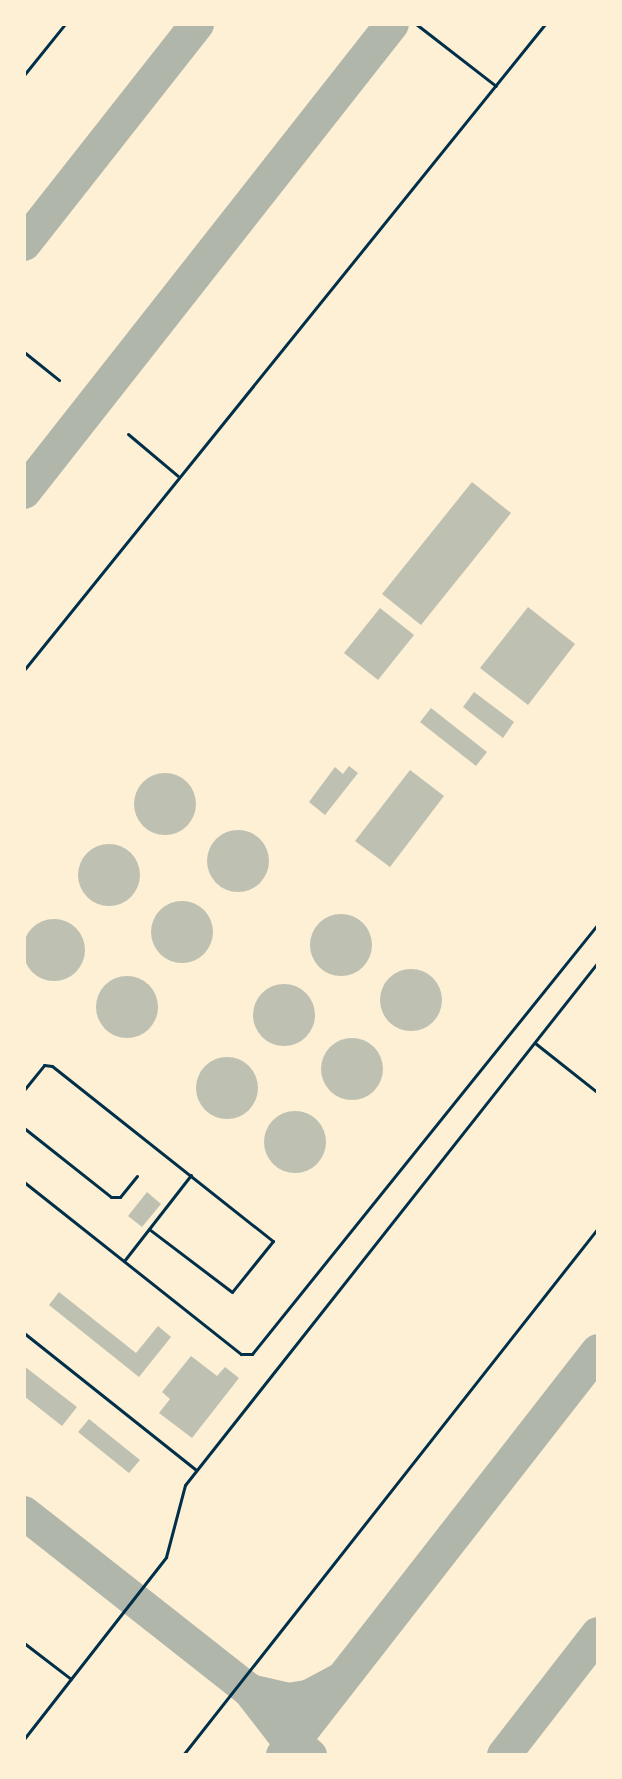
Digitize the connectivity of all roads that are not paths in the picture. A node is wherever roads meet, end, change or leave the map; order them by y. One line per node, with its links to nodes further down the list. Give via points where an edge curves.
1 (65, 24): 4 (lane)
2 (416, 24): 5 (lane)
3 (545, 24): 5 (lane)
4 (24, 75)
5 (496, 86): 9 (lane)
6 (24, 352): 7 (lane)
7 (59, 380)
8 (128, 434): 9 (lane)
9 (178, 476): 10 (lane)
10 (24, 670)
11 (598, 924): 22 (lane, via 252,1354 241,1354)
12 (598, 962): 13 (lane)
13 (535, 1043): 15 (lane); 24 (lane)
14 (24, 1090): 17 (lane, via 44,1065 52,1066)
15 (598, 1093)
16 (24, 1128): 18 (lane, via 111,1197 120,1197)
17 (191, 1175): 21 (lane); 21 (lane, via 272,1239 255,1268 232,1292)
18 (137, 1176)
19 (24, 1182): 22 (lane)
20 (598, 1228): 28 (lane)
21 (148, 1229): 22 (lane)
22 (124, 1261)
23 (24, 1333): 24 (lane)
24 (197, 1470): 26 (lane, via 185,1485 166,1557)
25 (25, 1646): 26 (lane)
26 (71, 1679): 27 (lane)
27 (24, 1739)
28 (183, 1755)

